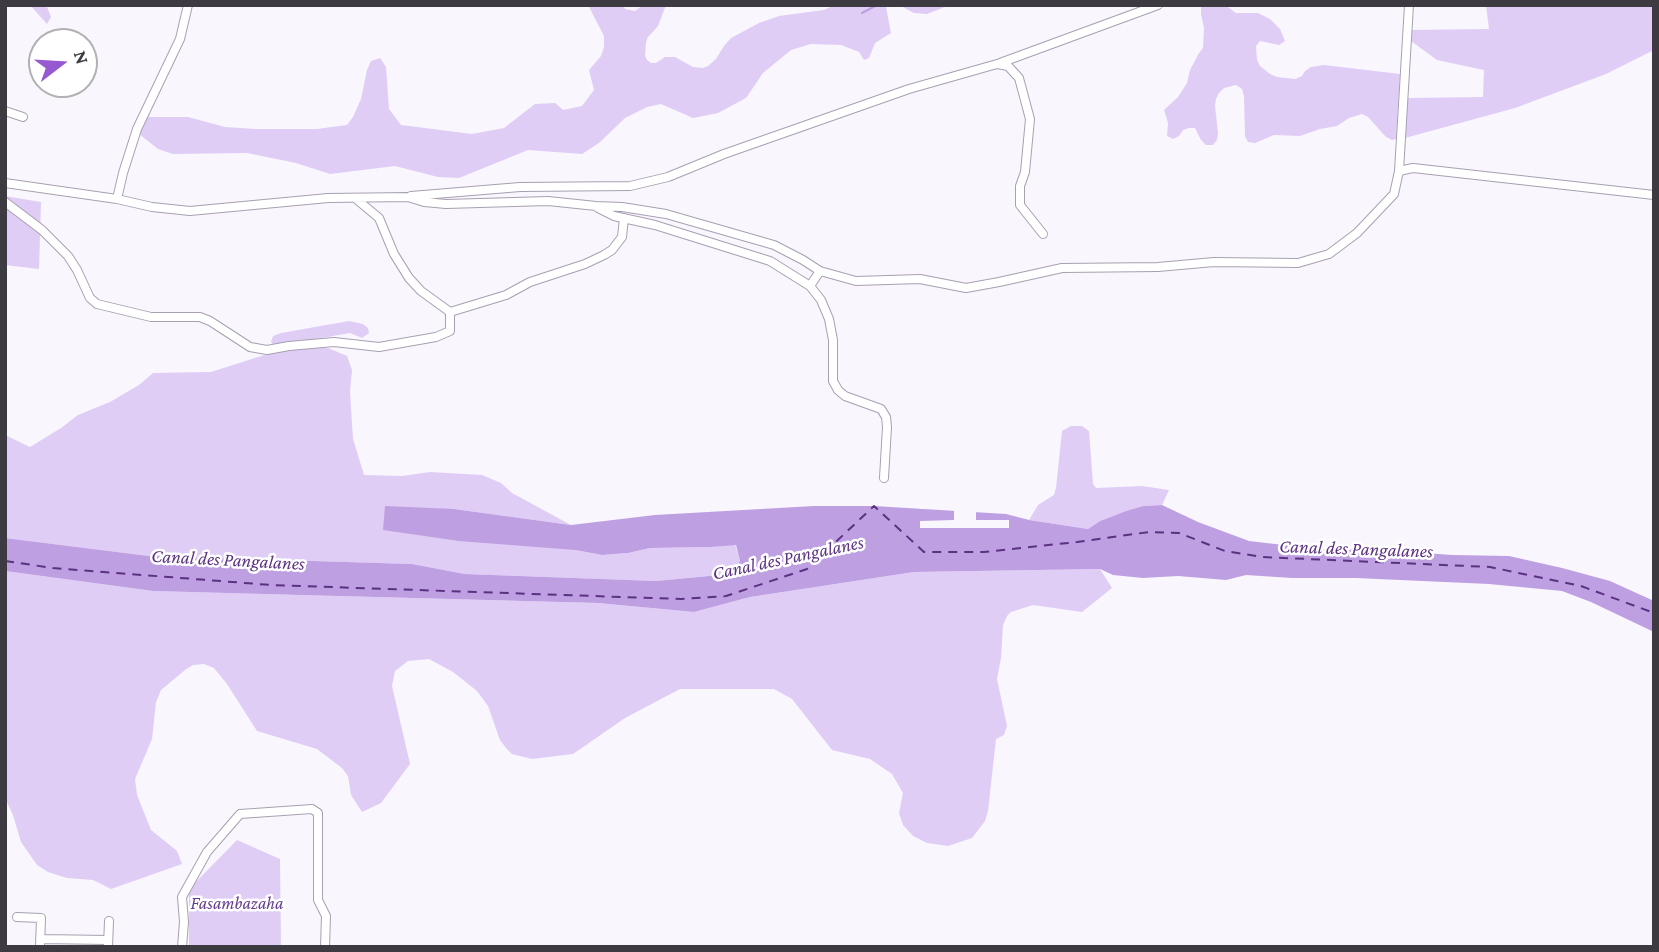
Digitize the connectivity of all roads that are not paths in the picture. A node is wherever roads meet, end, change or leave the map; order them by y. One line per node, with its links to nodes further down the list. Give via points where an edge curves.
1 (188, 5): 12 (street, via 180,39 137,129)
2 (1158, 5): 4 (street)
3 (1409, 5): 7 (street)
4 (997, 64): 10 (street, via 909,89 630,187 520,187); 16 (street, via 1008,66 1020,78 1030,119 1020,205)
5 (5, 111): 6 (street)
6 (23, 117)
7 (1399, 171): 9 (street, via 1413,168); 17 (street, via 1394,194 1357,233 1329,254 1298,263 1062,268 966,288 920,279 856,281)
8 (5, 183): 12 (street)
9 (1654, 195)
10 (408, 197): 11 (street); 14 (street, via 446,204 548,201)
11 (355, 198): 12 (street, via 190,211); 19 (street, via 379,218 410,278)
12 (117, 199)
13 (5, 202): 19 (street, via 68,256 97,304 151,317 200,317 250,347 267,350 334,342 379,347 450,331)
14 (596, 206): 15 (street); 17 (street, via 666,214 774,245)
15 (624, 218): 18 (street, via 770,261); 19 (street, via 622,237 604,255)
16 (1043, 234)
17 (820, 271): 18 (street)
18 (810, 286): 20 (street, via 829,319 833,381 838,390 881,409 886,417)
19 (450, 312)
20 (884, 478)
21 (17, 917): 23 (street, via 41,918)
22 (109, 921): 24 (street)
23 (40, 943): 24 (street)
24 (108, 943)
25 (182, 947): 26 (street, via 182,897 207,852 240,814 312,809 318,813 318,900 326,916)
26 (325, 947)

